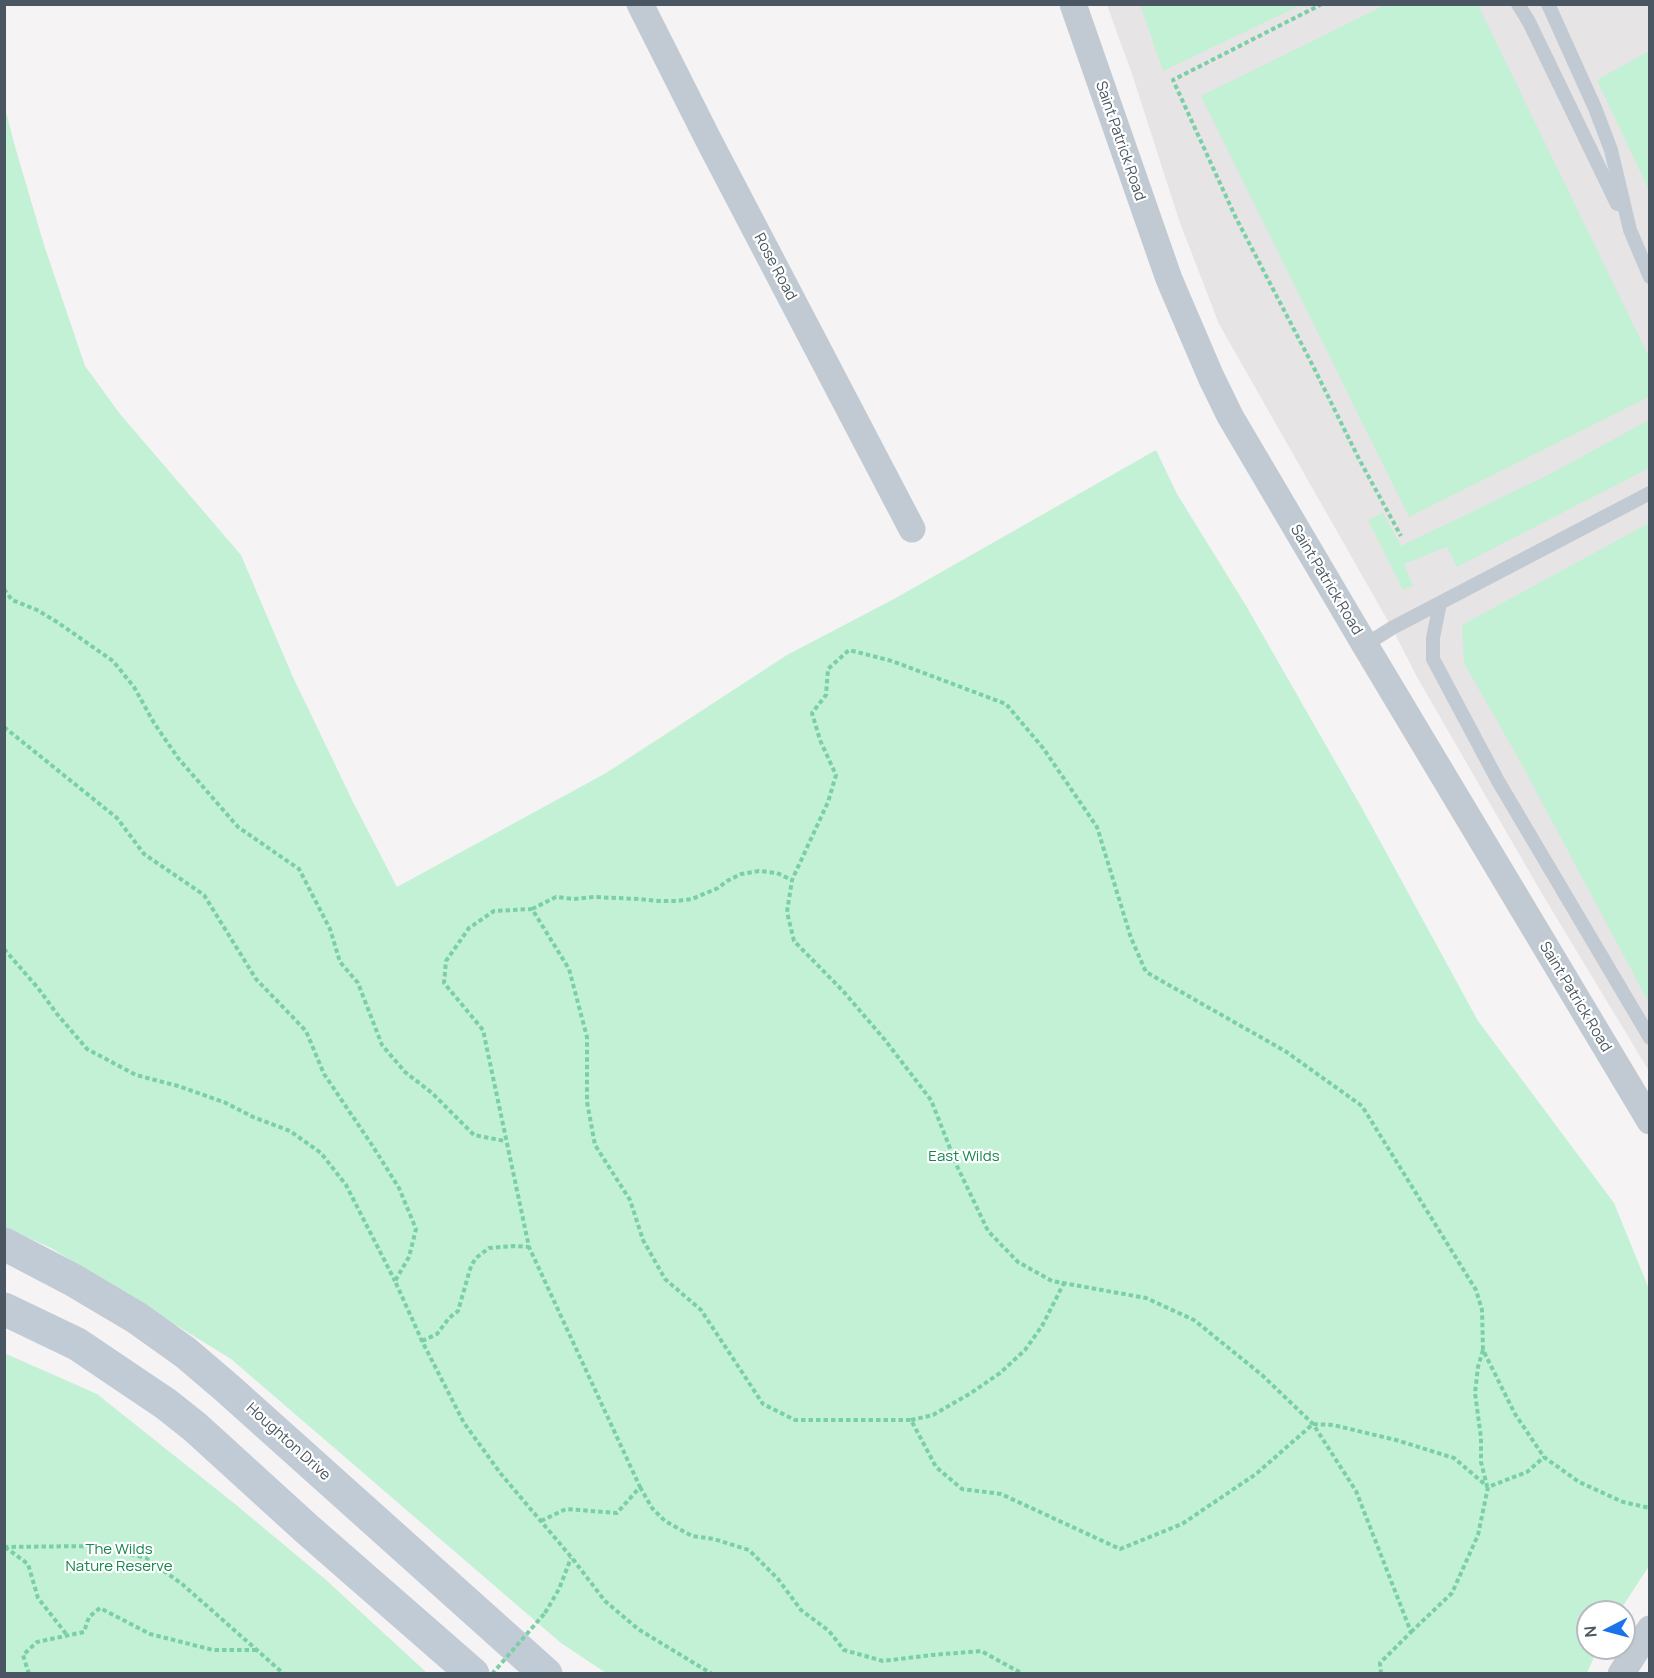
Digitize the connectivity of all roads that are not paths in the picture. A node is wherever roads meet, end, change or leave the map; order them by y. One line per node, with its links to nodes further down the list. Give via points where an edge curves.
1 (640, 4): 8 (street, Rose Road)
2 (1073, 4): 10 (street, Saint Patrick Road, via 1165,268 1211,377)
3 (1518, 4): 5 (lane)
4 (1548, 4): 5 (lane, via 1611,150)
5 (1630, 230): 6 (lane)
6 (1650, 277)
7 (1650, 493): 9 (lane)
8 (912, 529)
9 (1440, 603): 10 (lane); 11 (lane, via 1433,659 1498,781)
10 (1365, 645): 12 (street, Saint Patrick Road)
11 (1650, 1038)
12 (1650, 1121)
13 (4, 1244): 17 (main road, Houghton Drive, via 137,1318 186,1353)
14 (4, 1309): 16 (main road, via 77,1344 166,1404)
15 (1650, 1629): 18 (street)
16 (472, 1674)
17 (546, 1674)
18 (1621, 1674)

